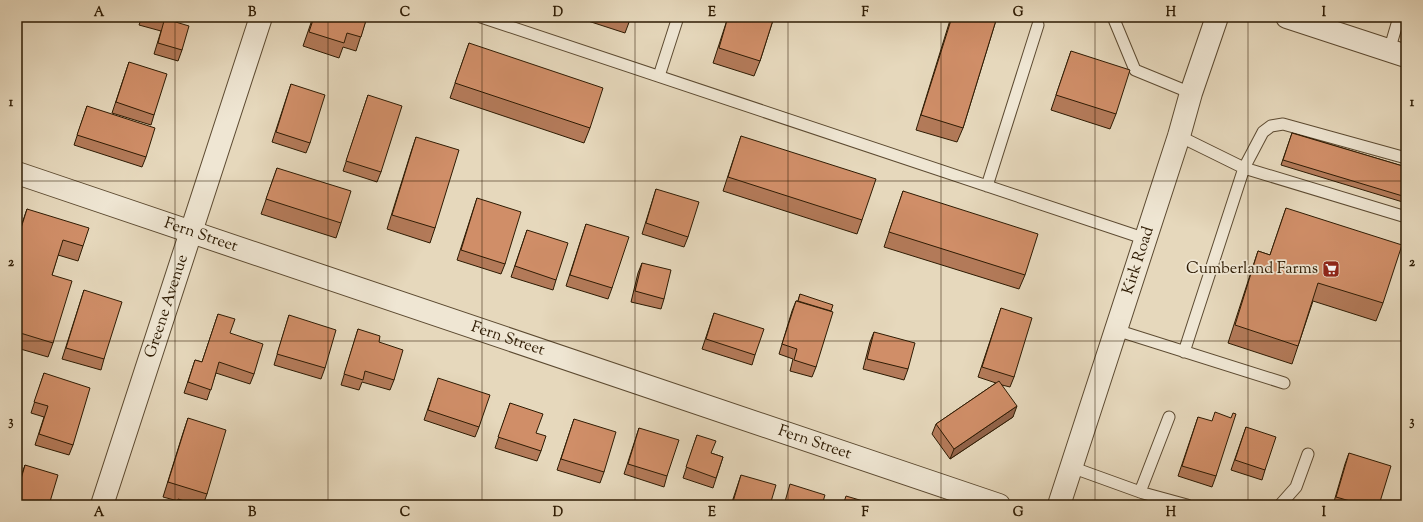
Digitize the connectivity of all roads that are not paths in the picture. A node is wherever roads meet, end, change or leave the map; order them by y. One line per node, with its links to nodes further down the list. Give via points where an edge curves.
1 (261, 17): 18 (street, Greene Avenue)
2 (481, 17): 10 (lane)
3 (678, 17): 10 (lane)
4 (1113, 17): 11 (lane, via 1135,70)
5 (1217, 17): 11 (street, Kirk Road)
6 (1287, 17): 9 (street)
7 (1399, 17): 9 (lane)
8 (1038, 26): 16 (lane)
9 (1397, 53)
10 (659, 76): 16 (lane)
11 (1191, 93): 12 (street, Kirk Road)
12 (1179, 136): 14 (lane); 19 (street, Kirk Road)
13 (1406, 158): 14 (lane, via 1283,124 1271,126 1263,132)
14 (1244, 168): 17 (lane); 21 (lane)
15 (17, 173): 18 (street, Fern Street)
16 (987, 186): 19 (lane)
17 (1406, 217)
18 (191, 232): 27 (street, Greene Avenue); 28 (street, Fern Street)
19 (1146, 239): 20 (street, Kirk Road)
20 (1116, 330): 21 (lane); 25 (street, Kirk Road)
21 (1184, 352): 22 (lane)
22 (1284, 383)
23 (1169, 417): 26 (lane)
24 (1308, 454): 31 (lane, via 1296,487)
25 (1071, 467): 26 (lane); 29 (street, Kirk Road)
26 (1140, 492): 30 (lane)
27 (102, 505)
28 (999, 505)
29 (1059, 505)
30 (1187, 505)
31 (1280, 505)

